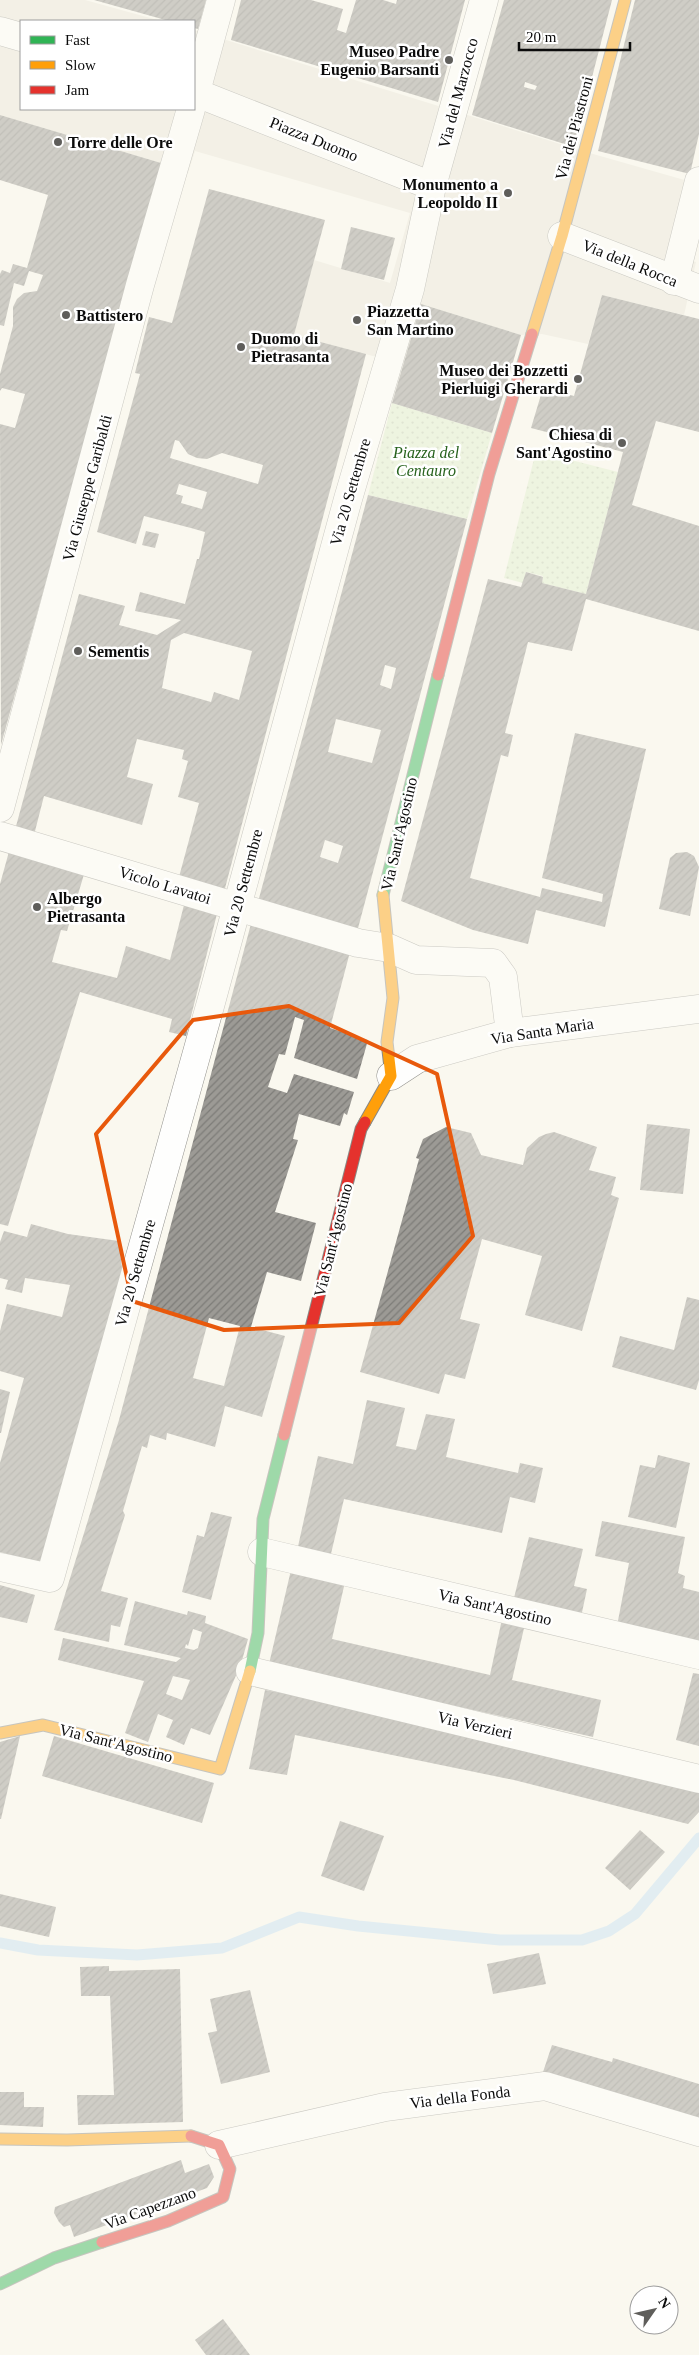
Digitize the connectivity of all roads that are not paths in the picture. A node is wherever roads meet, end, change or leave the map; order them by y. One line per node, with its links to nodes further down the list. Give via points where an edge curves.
1 (221, 0): 6 (street)
2 (484, 0): 10 (street, Via del Marzocco)
3 (625, 0): 11 (street, Via dei Piastroni)
4 (0, 30): 5 (street)
5 (20, 37)
6 (195, 91)
7 (195, 99): 10 (street, Piazza Duomo)
8 (190, 110): 13 (street, Via Giuseppe Garibaldi)
9 (699, 181): 12 (street)
10 (432, 186): 15 (street, Via 20 Settembre, via 410,289 348,498)
11 (562, 236): 12 (street, Via della Rocca); 16 (street, Via Sant'Agostino, via 489,474 385,884 383,894)
12 (686, 285)
13 (0, 808)
14 (0, 836): 15 (street, Vicolo Lavatoi)
15 (237, 906): 16 (street, Vicolo Lavatoi, via 358,943); 21 (street, Via 20 Settembre, via 50,1578)
16 (389, 948): 18 (street, Vicolo Lavatoi, via 416,960 493,963 503,977); 19 (street, Via Sant'Agostino, via 394,998 387,1042)
17 (699, 1010): 18 (street, Via Santa Maria)
18 (510, 1033): 19 (street, Via Santa Maria, via 416,1059)
19 (391, 1076): 20 (street, Via Sant'Agostino, via 361,1129 263,1519)
20 (262, 1552): 22 (street, Via Sant'Agostino); 23 (street, Via Sant'Agostino, via 258,1633)
21 (0, 1567)
22 (699, 1655)
23 (250, 1671): 24 (street, Via Sant'Agostino, via 220,1769 43,1724); 25 (street, Via Verzieri)
24 (0, 1733)
25 (699, 1779)
26 (699, 2132): 28 (street, Via della Fonda, via 545,2086 385,2107)
27 (0, 2139): 28 (street, via 195,2136)
28 (219, 2145): 29 (street, Via Capezzano, via 230,2169 222,2197 195,2212 74,2251)
29 (0, 2284)

